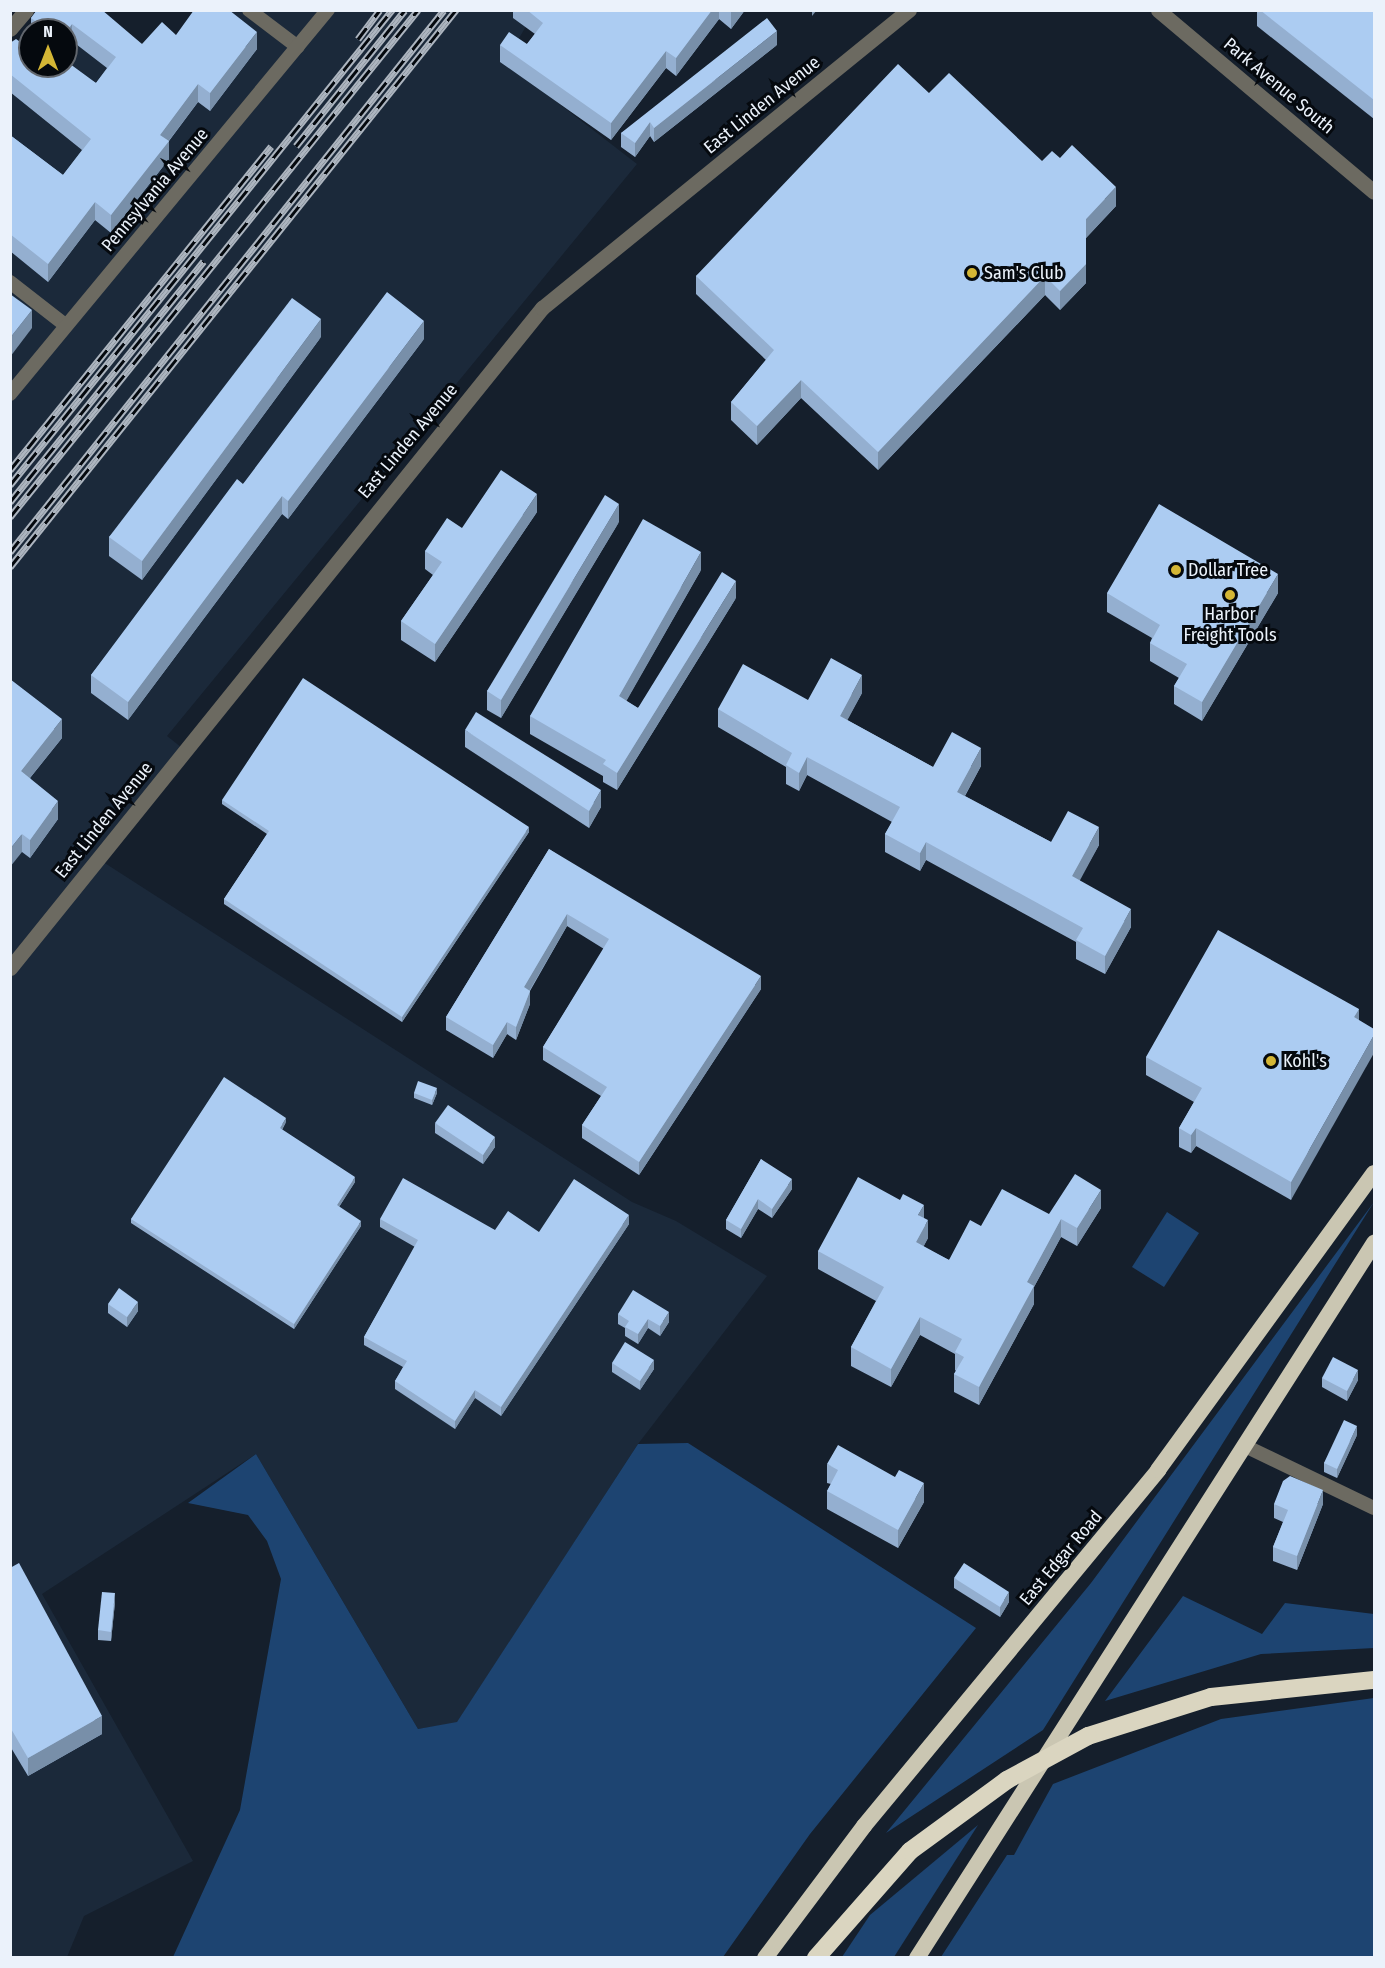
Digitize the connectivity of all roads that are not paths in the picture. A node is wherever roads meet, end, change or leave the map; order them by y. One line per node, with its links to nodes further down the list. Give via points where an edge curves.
1 (26, 10): 6 (street)
2 (249, 10): 7 (street)
3 (328, 10): 7 (street, Pennsylvania Avenue)
4 (909, 10): 12 (street, East Linden Avenue, via 542,308)
5 (1158, 10): 8 (street, Park Avenue South)
6 (10, 29)
7 (298, 47): 10 (street, Pennsylvania Avenue)
8 (1374, 192)
9 (10, 282): 10 (street)
10 (65, 325): 11 (street, Pennsylvania Avenue)
11 (10, 394)
12 (10, 968)
13 (1374, 1173): 18 (highway, East Edgar Road, via 1158,1470 857,1835)
14 (1374, 1243): 15 (highway)
15 (1245, 1446): 16 (street); 20 (highway)
16 (1374, 1508)
17 (1374, 1680): 19 (highway, bridge, via 1210,1697 1088,1736 1007,1780 910,1851)
18 (765, 1958)
19 (816, 1958)
20 (917, 1958)

